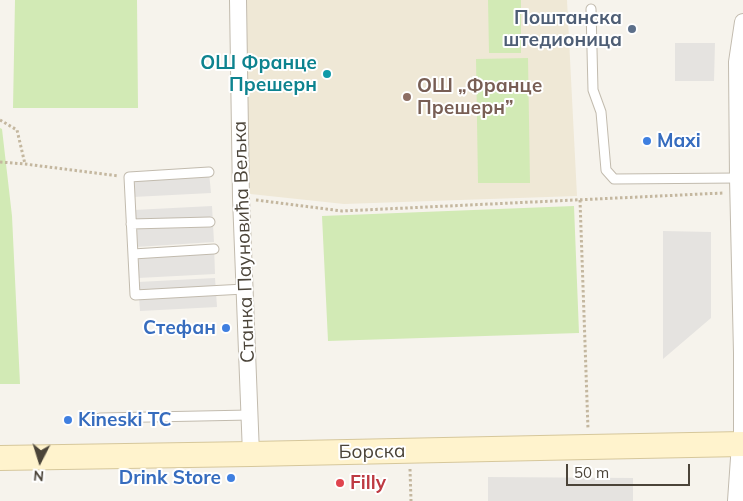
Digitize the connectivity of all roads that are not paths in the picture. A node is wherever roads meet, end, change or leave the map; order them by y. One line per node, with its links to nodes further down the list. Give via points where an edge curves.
1 (238, 0): 11 (street, Станка Пауновића Вељка)
2 (591, 10): 5 (lane, via 593,90 601,112 606,170 614,179)
3 (743, 22): 5 (street, via 737,62)
4 (209, 172): 7 (lane, via 129,177)
5 (739, 185): 9 (street)
6 (210, 222): 7 (lane)
7 (131, 224): 10 (lane)
8 (214, 249): 10 (lane)
9 (742, 252): 12 (street)
10 (134, 254): 11 (lane, via 135,295)
11 (244, 289): 13 (street, Станка Пауновића Вељка)
12 (743, 353): 15 (street)
13 (250, 415): 14 (lane); 16 (street, Станка Пауновића Вељка)
14 (100, 418)
15 (742, 444): 16 (main road, Борска); 18 (street)
16 (251, 454): 17 (main road, Борска)
17 (0, 458)
18 (738, 501)

